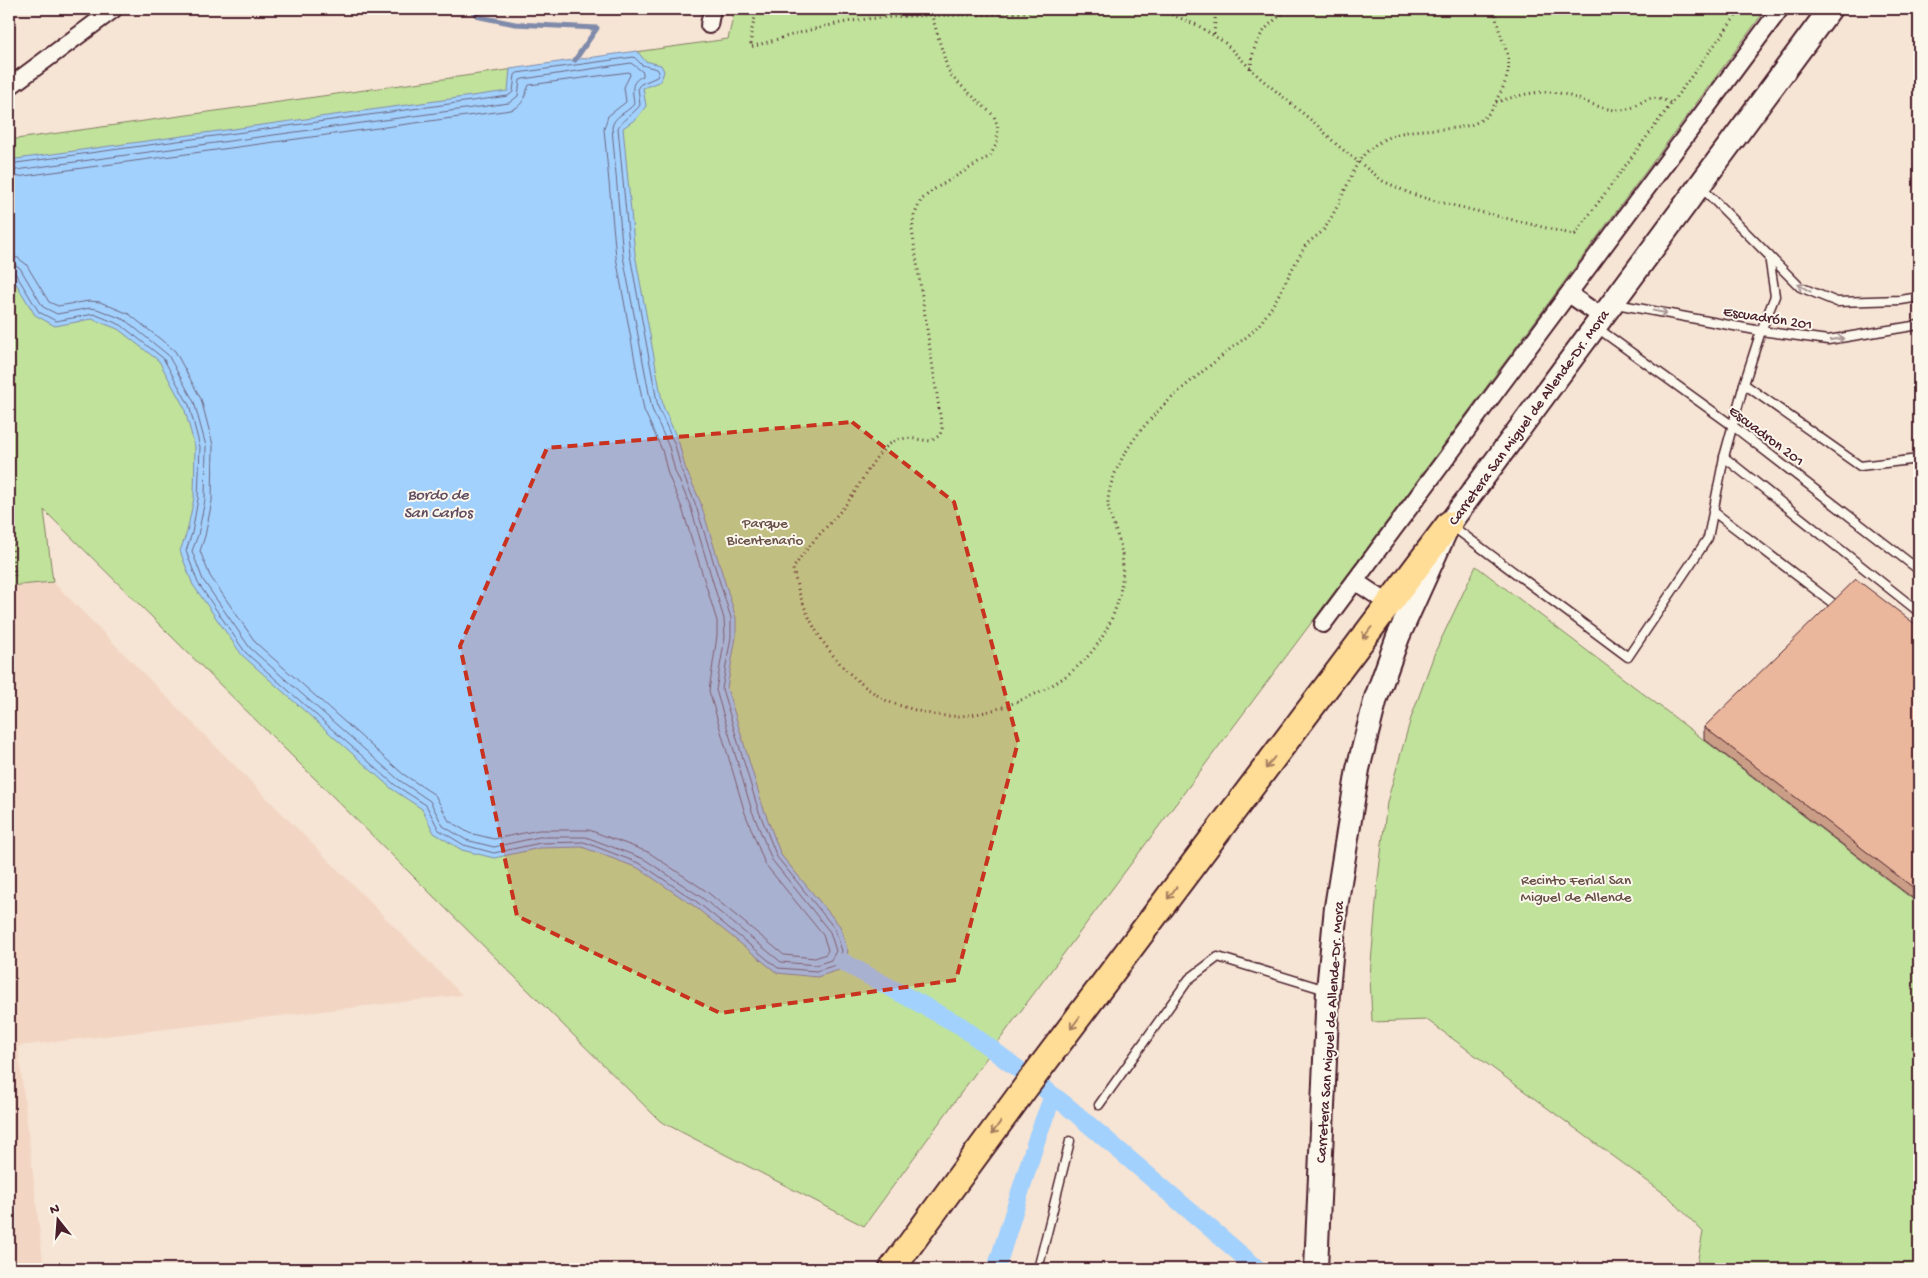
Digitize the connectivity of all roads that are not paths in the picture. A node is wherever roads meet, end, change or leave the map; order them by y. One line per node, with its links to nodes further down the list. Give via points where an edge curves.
1 (114, 9): 6 (street)
2 (712, 9): 5 (street)
3 (1780, 9): 9 (street)
4 (1830, 9): 7 (main road, Carretera San Miguel de Allende-Dr. Mora)
5 (709, 25)
6 (9, 88)
7 (1700, 186): 8 (lane, Escuadrón 201); 11 (main road, Carretera San Miguel de Allende-Dr. Mora)
8 (1769, 256): 10 (lane, Escuadrón 201, one-way to 8, via 1837,302 1800,287); 13 (lane, via 1775,296)
9 (1569, 294): 11 (street); 21 (street)
10 (1919, 297)
11 (1603, 315): 13 (lane, Escuadrón 201, one-way to 13); 15 (lane, Escuadron 201); 19 (main road, Carretera San Miguel de Allende-Dr. Mora)
12 (1919, 325): 13 (lane, Escuadrón 201, one-way to 12, via 1828,340)
13 (1761, 332): 14 (lane)
14 (1744, 384): 15 (lane); 17 (lane, via 1860,466)
15 (1733, 426): 16 (lane); 20 (lane, Escuadron 201)
16 (1724, 457): 18 (lane); 24 (lane)
17 (1919, 459)
18 (1714, 512): 19 (lane, via 1708,538 1628,658); 23 (lane)
19 (1449, 524): 22 (main road); 26 (main road, Carretera San Miguel de Allende-Dr. Mora, via 1398,637 1376,698 1358,769 1344,852)
20 (1919, 570)
21 (1356, 581): 22 (street); 25 (street)
22 (1389, 604): 29 (main road, one-way to 29)
23 (1839, 608)
24 (1919, 612)
25 (1323, 624)
26 (1328, 990): 27 (lane, via 1218,957 1190,979); 31 (main road, Carretera San Miguel de Allende-Dr. Mora)
27 (1099, 1105)
28 (1070, 1141): 30 (lane)
29 (892, 1269)
30 (1038, 1269)
31 (1316, 1269)

